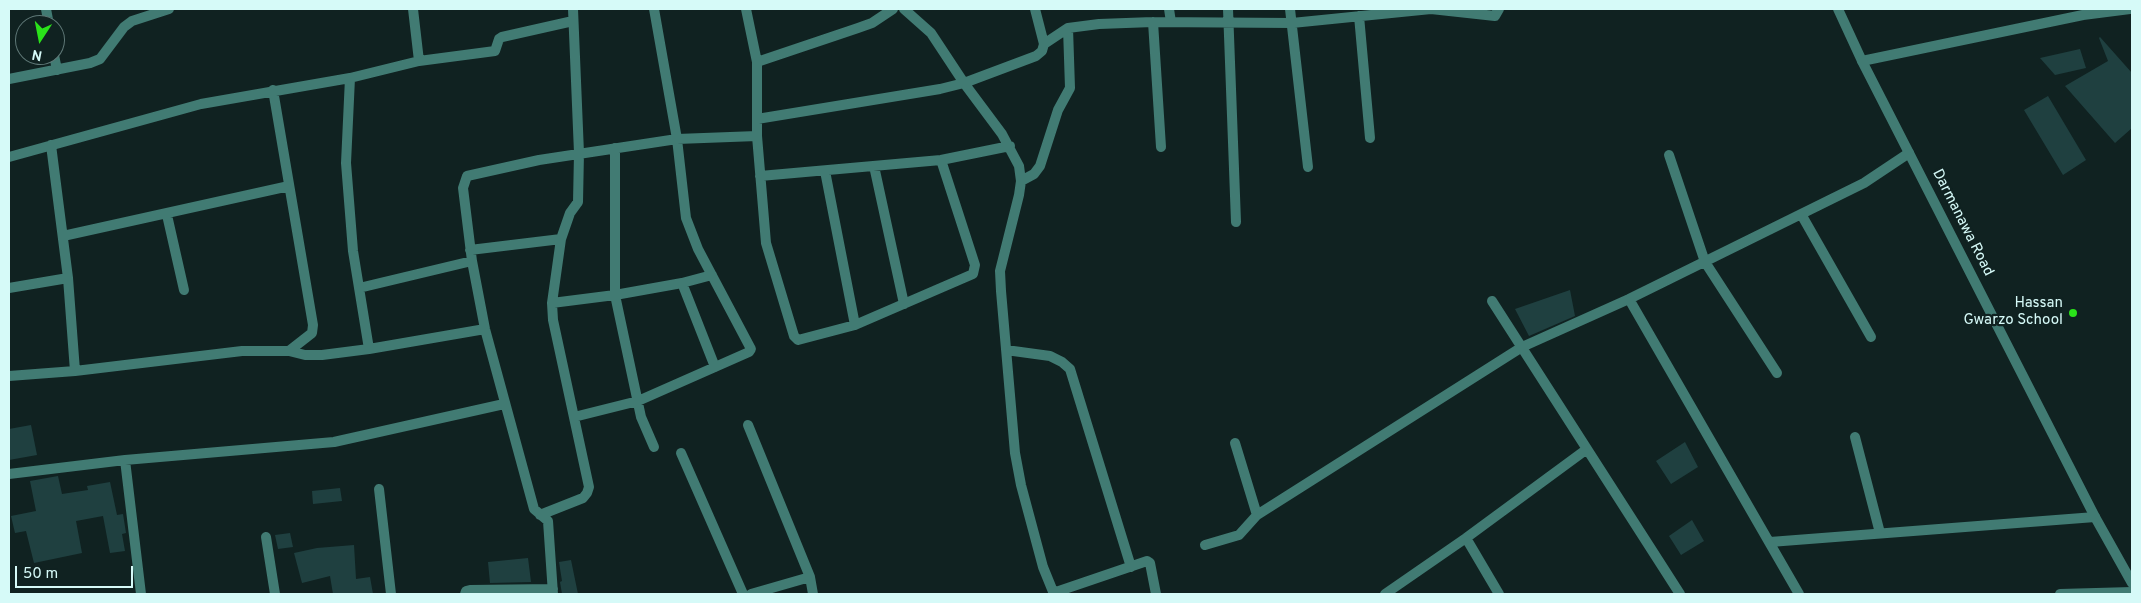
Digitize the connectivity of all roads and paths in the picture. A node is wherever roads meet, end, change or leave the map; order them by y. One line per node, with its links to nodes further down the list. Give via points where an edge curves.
1 (168, 9): 28 (street, via 132,21 100,59)
2 (413, 9): 24 (street)
3 (573, 9): 17 (street)
4 (654, 9): 36 (street)
5 (746, 9): 26 (street)
6 (893, 9): 26 (street, via 878,20 858,28)
7 (904, 9): 31 (street, via 931,33)
8 (1035, 9): 23 (street)
9 (1169, 9): 19 (street)
10 (1228, 9): 20 (street)
11 (1290, 9): 21 (street)
12 (1431, 9): 13 (street, via 1495,16); 16 (street)
13 (1499, 9)
14 (1838, 9): 25 (street, Darmanawa Road)
15 (2130, 9): 25 (street, via 2082,15)
16 (1358, 16): 21 (street); 35 (street)
17 (573, 21): 24 (street, via 502,37 495,51); 41 (street)
18 (1153, 22): 19 (street); 22 (street); 39 (street)
19 (1171, 22): 20 (street)
20 (1229, 23): 21 (street); 54 (street)
21 (1292, 23): 47 (street)
22 (1068, 28): 23 (street); 50 (street, via 1070,88 1058,110 1040,166 1034,174)
23 (1044, 44): 31 (street, via 1036,56)
24 (419, 61): 29 (street)
25 (1862, 61): 42 (street, Darmanawa Road)
26 (757, 62): 33 (street)
27 (56, 65): 28 (street)
28 (57, 70): 30 (street)
29 (350, 78): 32 (street); 64 (street, via 346,163)
30 (9, 79)
31 (964, 83): 33 (street); 38 (street)
32 (273, 90): 37 (street, via 201,104); 51 (street)
33 (756, 119): 34 (street)
34 (757, 136): 36 (street); 49 (street)
35 (1370, 138)
36 (677, 139): 40 (street); 60 (street, via 686,218)
37 (51, 146): 44 (street); 55 (street)
38 (1010, 146): 45 (street); 50 (street, via 1019,166)
39 (1161, 147)
40 (615, 148): 41 (street); 66 (street)
41 (579, 153): 56 (street, via 578,202 570,213); 57 (street, via 467,176 463,188)
42 (1909, 153): 52 (street, via 1864,184); 95 (street, Darmanawa Road)
43 (1669, 155): 59 (street)
44 (9, 157)
45 (941, 160): 46 (street); 70 (street, via 975,270 973,274)
46 (874, 166): 48 (street); 70 (street)
47 (1308, 167)
48 (824, 171): 49 (street); 71 (street)
49 (760, 176): 71 (street, via 766,243 794,336 798,340 805,339)
50 (1021, 181): 76 (street, via 1000,271)
51 (289, 186): 53 (street); 77 (street, via 313,325 312,333)
52 (1800, 214): 59 (street); 73 (street)
53 (167, 215): 55 (street); 65 (street)
54 (1236, 222)
55 (63, 236): 61 (street)
56 (561, 239): 57 (street); 69 (street)
57 (470, 250): 58 (street)
58 (472, 261): 64 (street); 72 (street)
59 (1705, 262): 67 (street); 80 (street)
60 (712, 275): 62 (street); 78 (street, via 751,349)
61 (68, 278): 63 (street); 79 (street)
62 (682, 283): 66 (street); 78 (street)
63 (9, 288)
64 (359, 288): 75 (street)
65 (184, 290)
66 (615, 295): 69 (street); 82 (street)
67 (1629, 299): 74 (street); 100 (street)
68 (1492, 301): 74 (street)
69 (552, 303): 84 (street)
70 (904, 304): 71 (street)
71 (855, 325)
72 (485, 329): 75 (street); 83 (street)
73 (1871, 337)
74 (1522, 347): 89 (street); 94 (street)
75 (370, 349): 77 (street, via 322,355)
76 (1006, 350): 102 (street, via 1050,356 1070,369); 114 (street, via 1021,485)
77 (289, 351): 79 (street, via 242,351)
78 (715, 367): 82 (street)
79 (75, 371): 81 (street)
80 (1777, 373)
81 (9, 376)
82 (638, 401): 84 (street); 88 (street)
83 (504, 404): 91 (street, via 334,442); 96 (street, via 534,508)
84 (574, 417): 96 (street, via 589,487 583,498)
85 (748, 425): 103 (street)
86 (1855, 437): 97 (street)
87 (1235, 443): 94 (street)
88 (654, 447)
89 (1587, 449): 99 (street); 118 (street)
90 (681, 453): 111 (street)
91 (125, 460): 92 (street); 107 (street)
92 (9, 474)
93 (379, 489): 109 (street)
94 (1257, 515): 101 (street, via 1239,535)
95 (2096, 517): 97 (street); 104 (street, Darmanawa Road)
96 (544, 518): 105 (street, via 550,542)
97 (1880, 534): 100 (street)
98 (266, 537): 108 (street)
99 (1466, 538): 116 (street); 117 (street)
100 (1770, 542): 119 (street)
101 (1205, 546)
102 (1131, 566): 114 (street); 115 (street, via 1149,562)
103 (810, 577): 112 (street); 113 (street)
104 (2132, 582)
105 (553, 592): 110 (street, via 470,590)
106 (2132, 592): 120 (street)
107 (141, 594)
108 (275, 594)
109 (391, 594)
110 (465, 594)
111 (743, 594)
112 (751, 594)
113 (814, 594)
114 (1053, 594)
115 (1156, 594)
116 (1385, 594)
117 (1499, 594)
118 (1680, 594)
119 (1799, 594)
120 (2060, 594)

